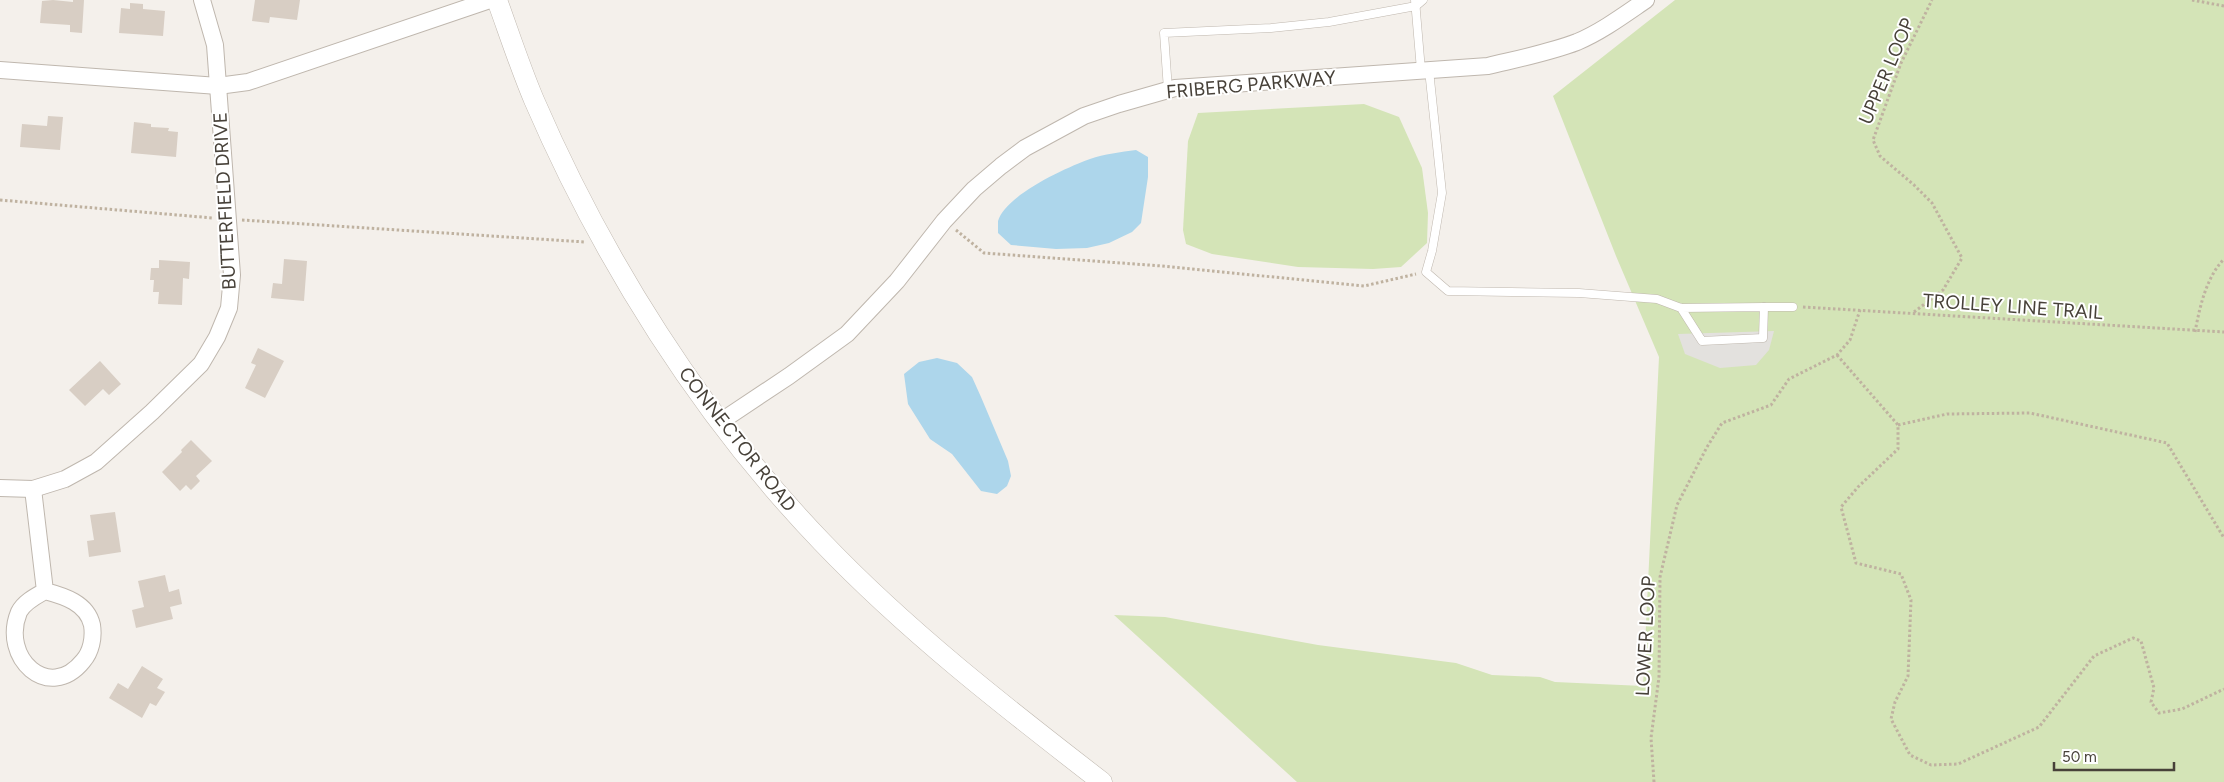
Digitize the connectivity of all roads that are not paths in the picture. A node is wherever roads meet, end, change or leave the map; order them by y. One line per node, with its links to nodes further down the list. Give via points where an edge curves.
1 (202, 0): 9 (street, via 215,45)
2 (490, 0): 9 (street, BUTTERFIELD DRIVE, via 248,82)
3 (497, 0): 14 (street, CONNECTOR ROAD, via 533,98 579,196 679,364)
4 (1423, 0): 6 (lane)
5 (1646, 0): 8 (street, FRIBERG PARKWAY, via 1578,41 1488,66)
6 (1415, 3): 8 (lane); 10 (lane, via 1330,22 1164,33)
7 (0, 70): 9 (street, BUTTERFIELD DRIVE)
8 (1425, 70): 10 (street, FRIBERG PARKWAY); 12 (lane, via 1442,194 1426,272 1448,291 1579,293 1657,299)
9 (218, 86): 16 (street, BUTTERFIELD DRIVE, via 232,275 229,308 217,337 201,364 96,462 65,479)
10 (1168, 90): 14 (street, FRIBERG PARKWAY, via 1084,116 1040,139 1001,166 944,221 897,281 847,334)
11 (1796, 307): 13 (lane)
12 (1681, 308): 13 (lane); 13 (lane, via 1702,341 1763,338)
13 (1764, 308)
14 (720, 422): 18 (street, CONNECTOR ROAD, via 781,497 862,582 983,688)
15 (0, 488): 16 (street, BUTTERFIELD DRIVE)
16 (33, 489): 17 (street)
17 (45, 591): 17 (street, via 19,611 13,626 12,643 17,659 28,671 41,677 60,677 75,671 87,656 92,642 92,625 86,612 75,602)
18 (1102, 782)

